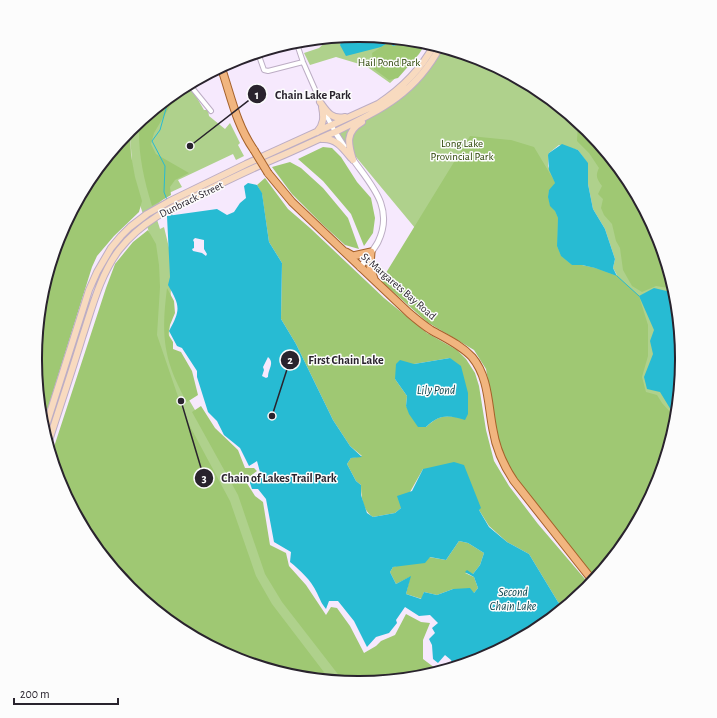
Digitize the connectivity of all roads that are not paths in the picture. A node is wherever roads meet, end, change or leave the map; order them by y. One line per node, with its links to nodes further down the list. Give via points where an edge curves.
1 (298, 48): 5 (street)
2 (430, 51): 11 (main road, Dunbrack Street, via 402,86 378,104)
3 (437, 52): 10 (main road, Dunbrack Street, via 410,88)
4 (260, 58): 5 (street, via 264,70 268,72)
5 (303, 62): 8 (street)
6 (223, 73): 17 (main road, St Margarets Bay Road, bridge, via 234,112 247,140 268,173 292,202)
7 (193, 88): 9 (street)
8 (320, 102): 11 (main road, via 335,118); 12 (street); 13 (main road, via 324,114 323,121)
9 (211, 111)
10 (371, 114): 12 (main road, Dunbrack Street); 15 (main road, via 349,136)
11 (355, 115): 12 (main road, Dunbrack Street)
12 (333, 129): 13 (main road, Dunbrack Street); 14 (main road, Dunbrack Street); 15 (street)
13 (313, 134): 16 (main road, Dunbrack Street, via 246,164)
14 (318, 140): 15 (main road, via 328,139 337,143); 16 (main road, Dunbrack Street)
15 (353, 160): 18 (street, via 378,193 383,208 381,232)
16 (186, 197): 21 (main road, Dunbrack Street, via 147,214 121,236 97,272); 22 (main road, Dunbrack Street, via 134,233 106,271 92,306)
17 (343, 252): 18 (main road, via 353,256); 19 (main road, St Margarets Bay Road)
18 (371, 252): 19 (street); 20 (main road, via 370,266)
19 (360, 268): 20 (main road, St Margarets Bay Road)
20 (376, 282): 23 (main road, St Margarets Bay Road, via 409,313 462,348 475,361 484,384 494,439 505,466)
21 (48, 420)
22 (51, 434)
23 (589, 576)

